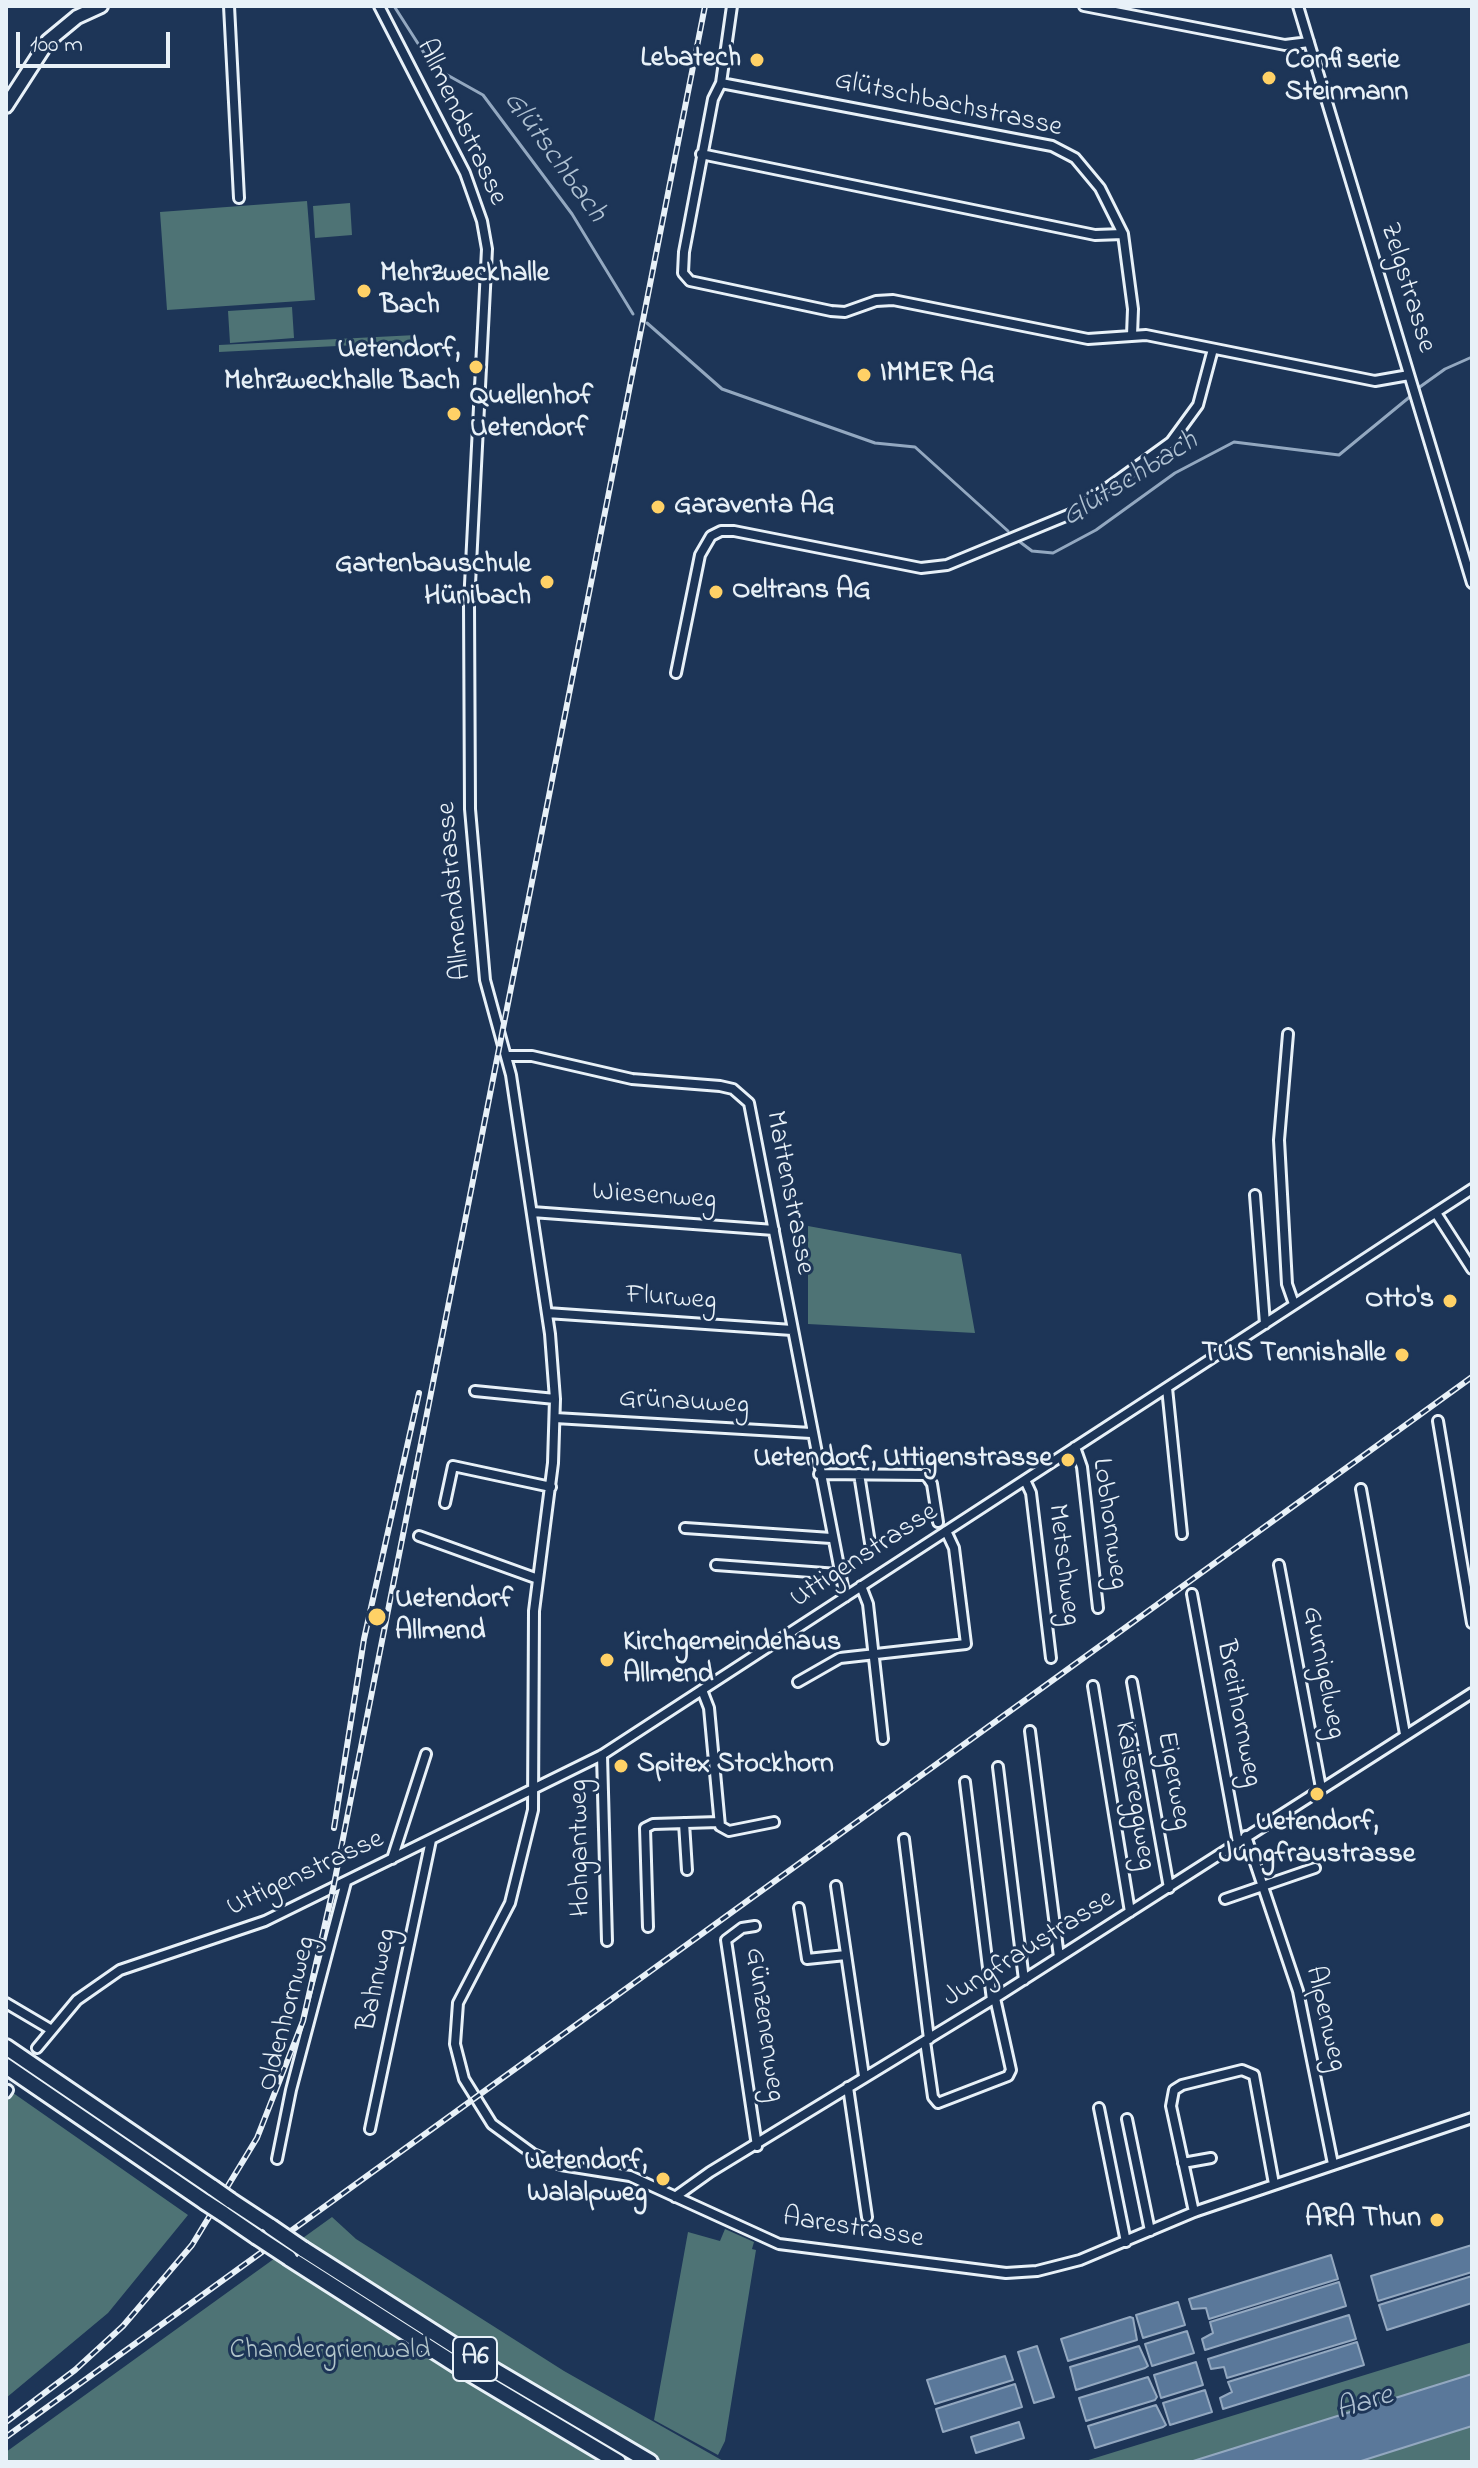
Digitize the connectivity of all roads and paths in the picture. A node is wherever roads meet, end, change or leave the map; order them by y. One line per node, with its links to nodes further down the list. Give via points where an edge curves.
1 (101, 6): 9 (main road, via 53,35)
2 (229, 6): 11 (street)
3 (379, 6): 19 (street, Allmendstrasse, via 465,173 487,249 470,589 468,758 485,980)
4 (732, 6): 8 (street)
5 (1084, 6): 7 (street, via 1285,45)
6 (1298, 6): 7 (street, Zelgstrasse)
7 (1309, 42): 15 (street, Zelgstrasse)
8 (721, 83): 10 (street); 12 (street, Glütschbachstrasse, via 1052,146 1086,167)
9 (6, 106)
10 (701, 154): 12 (street, via 1095,235); 13 (street, via 684,252 683,273 690,281 838,312 893,300 1088,339)
11 (239, 198)
12 (1123, 234): 13 (street, Glütschbachstrasse)
13 (1132, 335): 14 (street)
14 (1213, 349): 15 (street, via 1375,381); 17 (street, via 1198,405 1171,442 1073,513 947,565 921,568 734,531 711,536 700,555)
15 (1410, 379): 16 (street, Zelgstrasse)
16 (1472, 583)
17 (676, 673)
18 (1288, 1034): 26 (street, via 1279,1140 1287,1284)
19 (506, 1056): 22 (street, Allmendstrasse); 24 (street, Mattenstrasse, via 532,1056 632,1079 733,1089 749,1103 753,1115)
20 (1472, 1189): 23 (street)
21 (1255, 1195): 28 (street)
22 (532, 1212): 24 (street, Wiesenweg); 27 (street, Allmendstrasse)
23 (1436, 1213): 25 (street); 26 (street, Uttigenstrasse)
24 (774, 1230): 29 (street, Mattenstrasse)
25 (1472, 1269)
26 (1294, 1304): 28 (street, Uttigenstrasse)
27 (547, 1313): 29 (street, Flurweg); 32 (street, Allmendstrasse)
28 (1265, 1324): 30 (street, Uttigenstrasse)
29 (792, 1330): 35 (street, Mattenstrasse)
30 (1167, 1388): 36 (street, Uttigenstrasse); 46 (street)
31 (475, 1391): 32 (street)
32 (555, 1399): 33 (street, Allmendstrasse)
33 (555, 1418): 35 (street, Grünauweg); 40 (street, Allmendstrasse)
34 (1438, 1421): 58 (street)
35 (811, 1433): 37 (street, Mattenstrasse)
36 (1075, 1447): 39 (street, Uttigenstrasse); 57 (street, Lobhornweg, via 1082,1467)
37 (819, 1474): 38 (street); 48 (street, Mattenstrasse)
38 (859, 1474): 43 (street, via 926,1475); 49 (street)
39 (1025, 1480): 45 (street, Uttigenstrasse); 60 (street, Metschweg, via 1031,1493)
40 (551, 1487): 42 (street, via 453,1466); 53 (street, Allmendstrasse)
41 (1361, 1489): 67 (street)
42 (445, 1503)
43 (938, 1522)
44 (685, 1528): 48 (street)
45 (946, 1531): 54 (street, Uttigenstrasse); 59 (street, via 954,1548 966,1644)
46 (1182, 1534)
47 (419, 1536): 53 (street)
48 (831, 1538): 52 (street, Mattenstrasse)
49 (870, 1543)
50 (716, 1565): 52 (street)
51 (1279, 1565): 73 (street, Gurnigelweg)
52 (838, 1574): 56 (street, Mattenstrasse)
53 (538, 1579): 74 (street, Allmendstrasse, via 533,1630)
54 (861, 1586): 56 (street, Uttigenstrasse); 59 (street)
55 (1192, 1594): 81 (street, Breithornweg)
56 (845, 1597): 64 (street, Uttigenstrasse)
57 (1098, 1608)
58 (1472, 1623)
59 (874, 1655): 61 (street, via 834,1660); 68 (street)
60 (1051, 1658)
61 (798, 1682)
62 (1132, 1682): 88 (street, Eigerweg)
63 (1093, 1686): 91 (street, Kaisereggweg)
64 (702, 1690): 70 (street, Uttigenstrasse); 75 (street, via 709,1708)
65 (1472, 1693): 67 (street, Jungfraustrasse)
66 (1030, 1731): 96 (street)
67 (1405, 1734): 73 (street, Jungfraustrasse)
68 (883, 1739)
69 (426, 1754): 82 (street)
70 (602, 1755): 74 (street, Uttigenstrasse); 94 (street, Hohgantweg)
71 (998, 1767): 97 (street)
72 (965, 1782): 98 (street)
73 (1321, 1788): 78 (street, Jungfraustrasse)
74 (535, 1789): 80 (street, Uttigenstrasse); 118 (street, Aarestrasse, via 510,1903 458,2003 458,2065 485,2115 523,2148 561,2165 620,2172)
75 (719, 1822): 76 (street, via 729,1831); 77 (street)
76 (774, 1822)
77 (684, 1823): 84 (street); 93 (street, via 645,1828)
78 (1246, 1836): 81 (street, Jungfraustrasse); 87 (street, Alpenweg)
79 (904, 1839): 101 (street)
80 (431, 1840): 82 (street, Uttigenstrasse); 110 (street, Bahnweg)
81 (1238, 1843): 88 (street, Jungfraustrasse)
82 (392, 1859): 85 (street, Uttigenstrasse)
83 (1315, 1868): 87 (street)
84 (687, 1870)
85 (346, 1882): 100 (street, Uttigenstrasse, via 252,1927 120,1970 82,1996); 113 (street, Oldenhornweg)
86 (836, 1886): 95 (street)
87 (1263, 1886): 89 (street); 115 (street, Alpenweg, via 1301,2001)
88 (1169, 1888): 91 (street, Jungfraustrasse)
89 (1225, 1899)
90 (799, 1908): 95 (street, via 807,1959)
91 (1130, 1912): 96 (street, Jungfraustrasse)
92 (755, 1926): 111 (street, Günzenenweg, via 726,1940)
93 (648, 1927)
94 (607, 1941)
95 (846, 1955): 105 (street)
96 (1059, 1957): 97 (street, Jungfraustrasse)
97 (1024, 1980): 98 (street, Jungfraustrasse)
98 (993, 1999): 101 (street, Jungfraustrasse); 101 (street, via 1011,2070 1008,2076 938,2103)
99 (6, 2003): 100 (street)
100 (50, 2029): 103 (street, Uttigenstrasse)
101 (927, 2040): 105 (street, Jungfraustrasse)
102 (6, 2047): 117 (highway, A6)
103 (37, 2048)
104 (6, 2066): 117 (highway, A6)
105 (864, 2076): 106 (street, Jungfraustrasse)
106 (848, 2087): 111 (street, Jungfraustrasse); 120 (street)
107 (1099, 2108): 122 (street)
108 (1472, 2118): 115 (street, Aarestrasse)
109 (1127, 2119): 121 (street)
110 (370, 2129)
111 (757, 2146): 118 (street, Jungfraustrasse)
112 (1211, 2158): 114 (street)
113 (277, 2159)
114 (1183, 2163): 116 (street, via 1171,2106 1174,2090 1249,2071 1257,2080); 119 (street)
115 (1333, 2164): 116 (street, Aarestrasse)
116 (1274, 2184): 119 (street, Aarestrasse)
117 (209, 2195): 123 (highway, A6, bridge, via 222,2213 289,2258); 124 (highway, A6, bridge, via 230,2200 477,2360)
118 (675, 2197): 122 (street, Aarestrasse, via 797,2249 1006,2273 1060,2266)
119 (1194, 2212): 121 (street, Aarestrasse)
120 (867, 2217)
121 (1150, 2231): 122 (street, Aarestrasse)
122 (1126, 2242)
123 (618, 2462)
124 (650, 2462)

